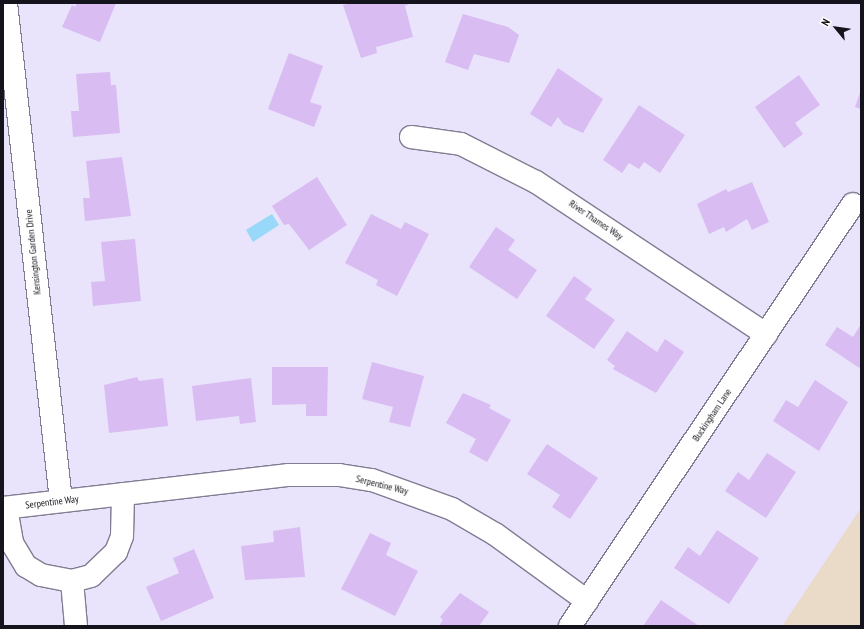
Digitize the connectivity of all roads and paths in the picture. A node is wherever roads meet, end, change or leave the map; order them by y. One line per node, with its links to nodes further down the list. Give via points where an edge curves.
1 (6, 3): 6 (street, Kensington Garden Drive)
2 (411, 137): 4 (street, River Thames Way, via 461,144 536,182)
3 (853, 204): 4 (street, Buckingham Lane)
4 (766, 334): 9 (street, Buckingham Lane)
5 (123, 494): 6 (street, Serpentine Way); 8 (street, Serpentine Way, via 122,536 116,552 91,576); 9 (street, Serpentine Way, via 289,475 340,475 372,480 452,509 495,534)
6 (61, 501): 7 (street, Serpentine Way)
7 (4, 508): 8 (street, Serpentine Way, via 12,543 26,566 41,575)
8 (72, 581): 10 (street)
9 (587, 602): 11 (street, Buckingham Lane)
10 (76, 626)
11 (570, 626)

